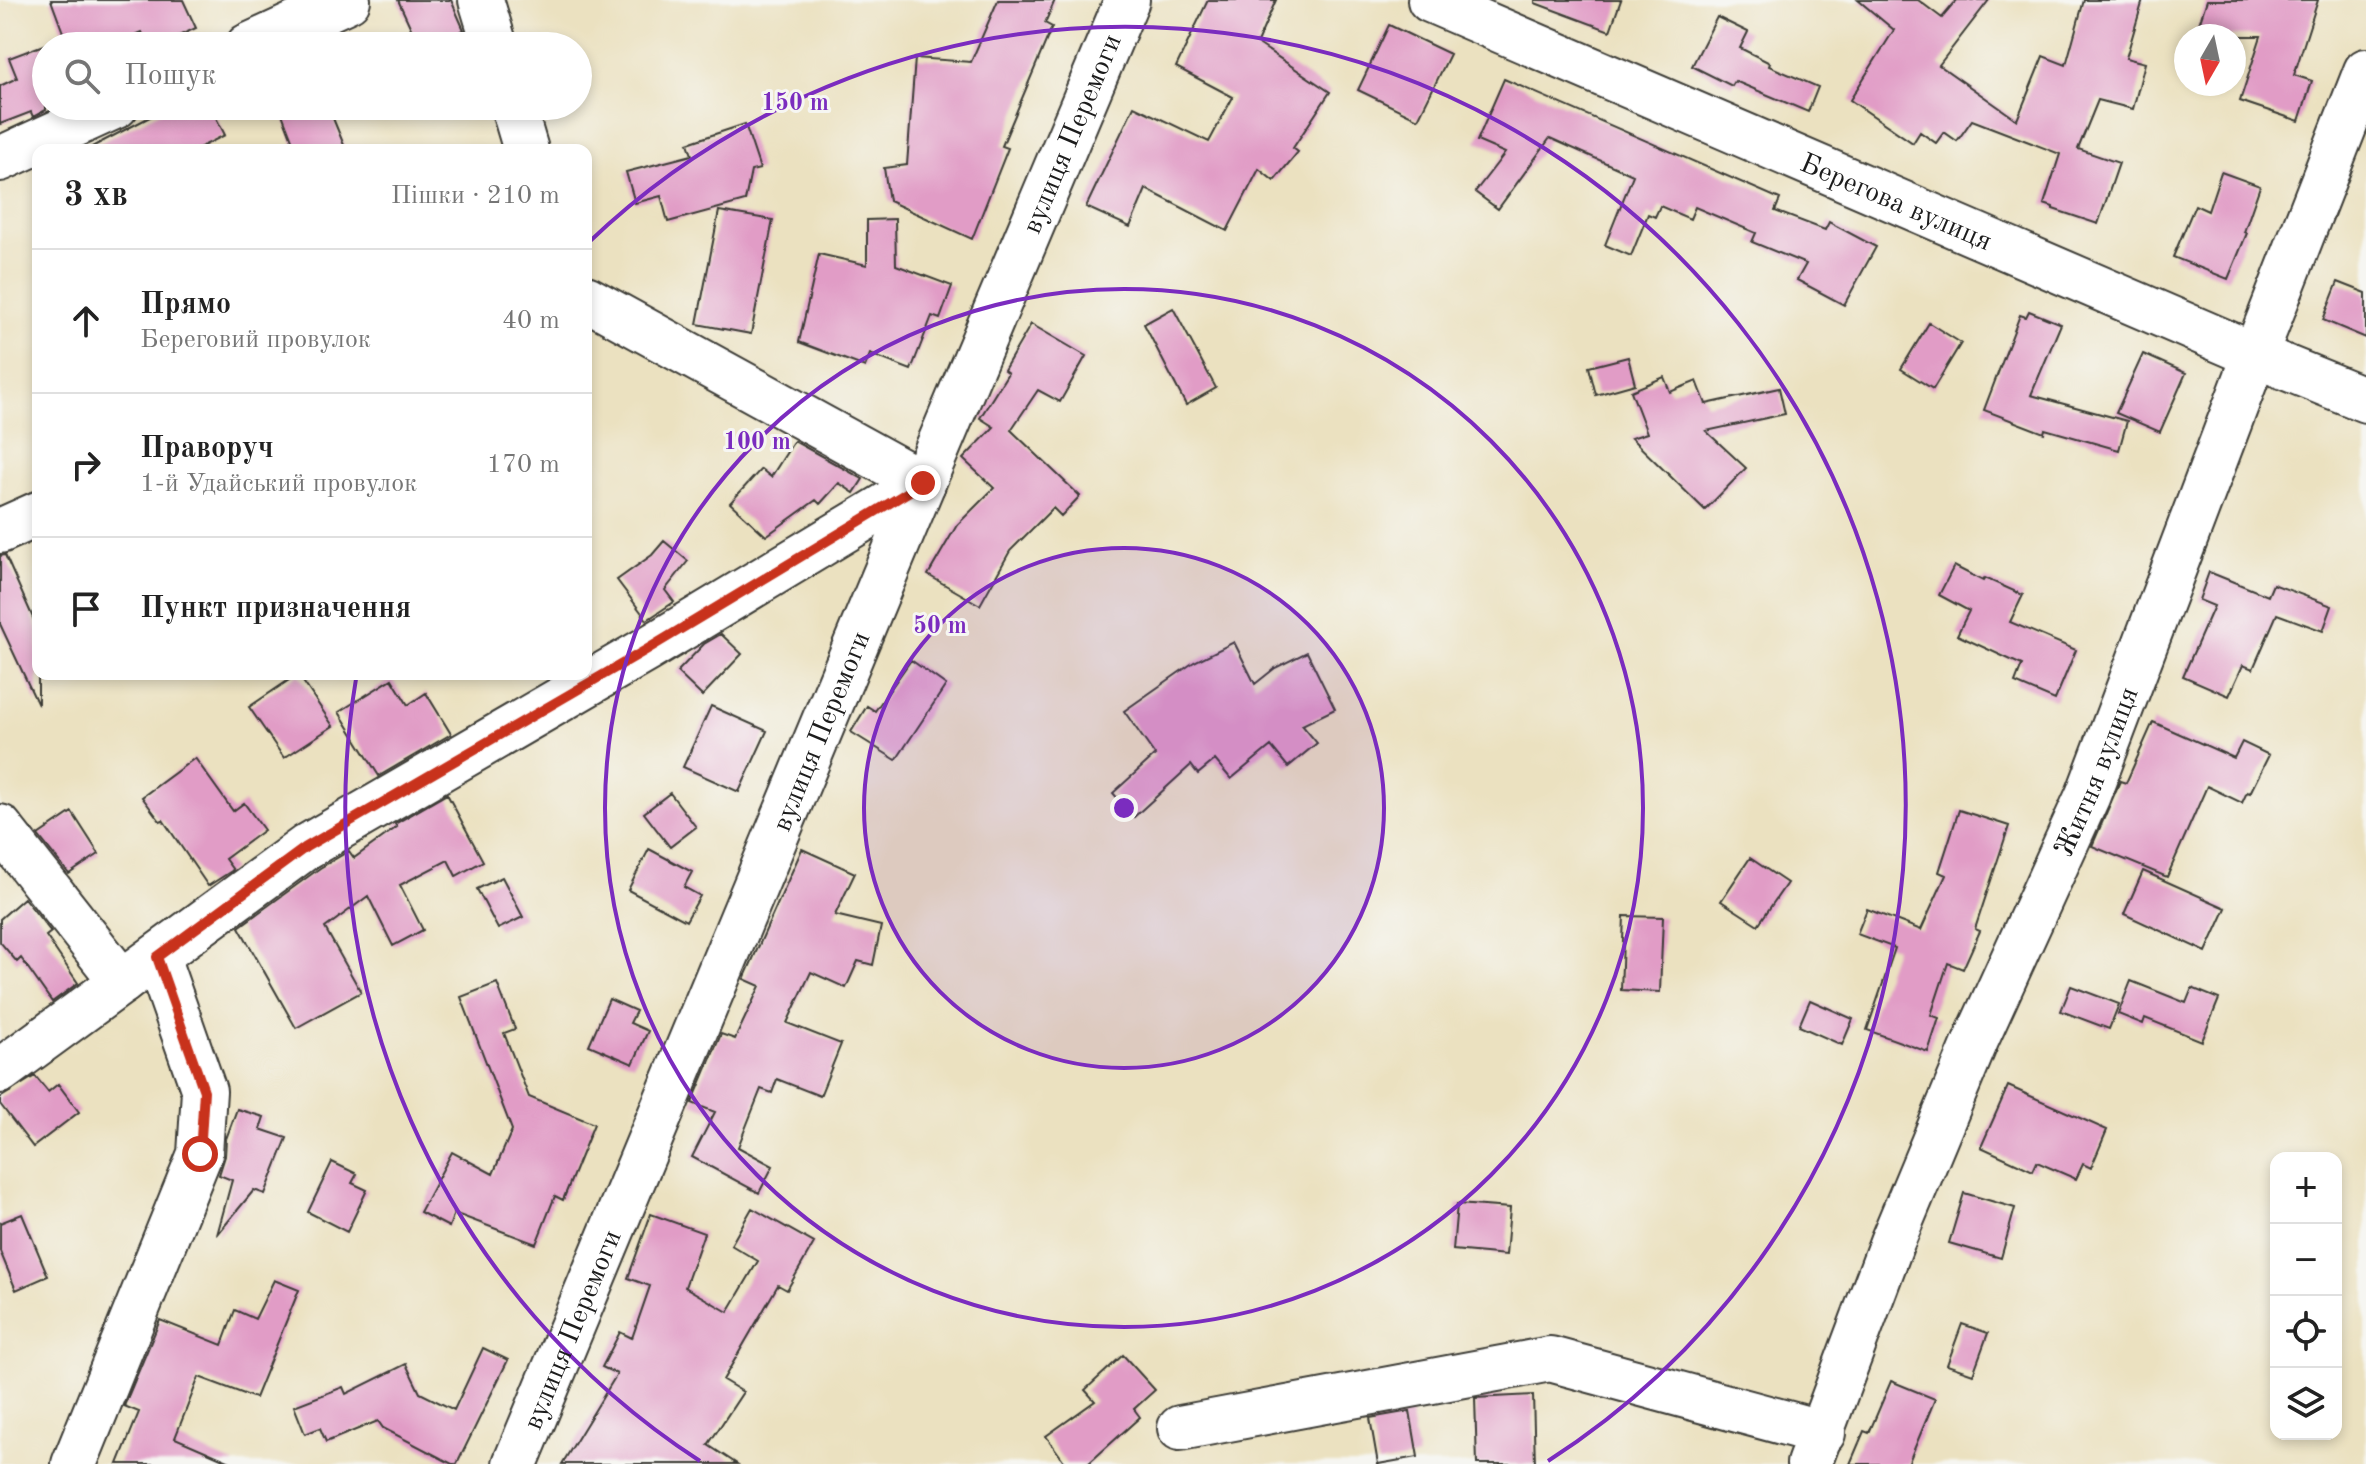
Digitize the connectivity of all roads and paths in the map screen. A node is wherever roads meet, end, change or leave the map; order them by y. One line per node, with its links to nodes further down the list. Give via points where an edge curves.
1 (348, 0): 5 (street)
2 (481, 0): 6 (street)
3 (1127, 0): 17 (street, вулиця Перемоги)
4 (1430, 0): 15 (street, Берегова вулиця)
5 (278, 32)
6 (491, 32)
7 (2366, 71): 15 (street, Житня вулиця)
8 (85, 120): 11 (street)
9 (517, 120): 12 (street)
10 (32, 144): 13 (street)
11 (33, 144)
12 (524, 144)
13 (0, 159)
14 (592, 301): 17 (street)
15 (2255, 355): 16 (street, Берегова вулиця); 24 (street, Житня вулиця, via 2088,795 1977,1038 1892,1242)
16 (2366, 400)
17 (923, 483): 21 (street, via 306,847); 26 (street, вулиця Перемоги)
18 (32, 517): 19 (street)
19 (0, 531)
20 (0, 827): 21 (street)
21 (139, 969): 22 (street); 25 (street, via 204,1091 200,1154)
22 (0, 1071)
23 (1180, 1428): 24 (street, via 1550,1359)
24 (1816, 1448)
25 (74, 1464)
26 (515, 1464)

